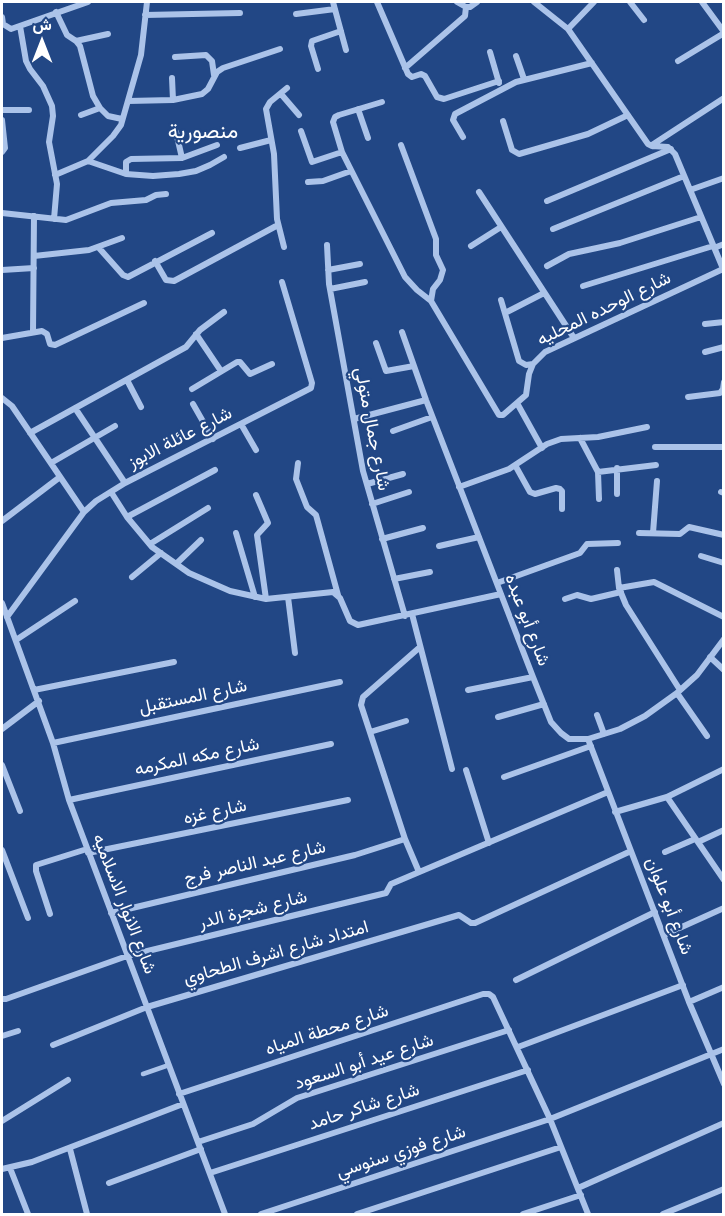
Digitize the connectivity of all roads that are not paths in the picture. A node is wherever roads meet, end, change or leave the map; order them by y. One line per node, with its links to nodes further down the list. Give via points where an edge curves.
1 (88, 2): 10 (street)
2 (147, 2): 16 (street)
3 (376, 2): 33 (street)
4 (457, 2): 12 (street)
5 (477, 2): 12 (street)
6 (534, 2): 20 (street)
7 (594, 2): 20 (street)
8 (630, 2): 18 (street)
9 (702, 2): 22 (street)
10 (69, 4): 13 (street)
11 (334, 5): 15 (street); 21 (street)
12 (466, 7): 33 (street, via 465,16)
13 (56, 12): 19 (street); 24 (street, via 67,35)
14 (240, 13): 16 (street)
15 (296, 14)
16 (145, 15): 43 (street, via 141,55)
17 (2, 17): 19 (street, via 7,27)
18 (644, 20)
19 (20, 26): 72 (street, via 26,61 52,106 49,142)
20 (568, 29): 31 (street)
21 (341, 31): 26 (street); 32 (street, via 312,41 310,46)
22 (723, 32): 30 (street)
23 (108, 34): 24 (street)
24 (76, 41): 45 (street)
25 (280, 49): 34 (street, via 223,68)
26 (346, 50)
27 (490, 52): 37 (street)
28 (516, 56): 36 (street)
29 (175, 57): 34 (street, via 206,55 212,61)
30 (678, 61)
31 (592, 63): 36 (street); 51 (street)
32 (318, 69)
33 (407, 71): 37 (street, via 412,77 425,76 442,99)
34 (214, 75): 42 (street, via 202,94)
35 (172, 78): 42 (street)
36 (525, 79): 39 (street)
37 (499, 81): 39 (street)
38 (287, 88): 40 (street)
39 (501, 89): 57 (street, via 453,116)
40 (281, 94): 50 (street); 59 (street, via 266,110)
41 (723, 98): 62 (street)
42 (173, 100): 43 (street)
43 (128, 101): 52 (street)
44 (382, 102): 46 (street)
45 (100, 108): 49 (street); 52 (street, via 108,116)
46 (358, 109): 58 (street); 66 (street, via 333,119)
47 (2, 110): 48 (street)
48 (29, 111)
49 (81, 115)
50 (299, 115)
51 (628, 116): 54 (street, via 588,134 519,154 512,150); 62 (street)
52 (122, 119): 69 (street, via 113,136)
53 (2, 120): 65 (street)
54 (503, 121)
55 (301, 131): 66 (street, via 312,162)
56 (176, 132): 68 (street)
57 (463, 137)
58 (368, 138)
59 (271, 140): 63 (street); 84 (street)
60 (217, 145): 68 (street)
61 (401, 145): 109 (street, via 436,239 436,255 443,270)
62 (652, 146): 64 (street)
63 (240, 148)
64 (671, 149): 73 (street); 79 (street)
65 (2, 152)
66 (342, 152): 70 (street)
67 (224, 157): 71 (street, via 179,174)
68 (182, 158): 71 (street, via 130,159 126,162)
69 (88, 161): 71 (street); 72 (street)
70 (351, 171): 75 (street); 109 (street, via 405,277)
71 (126, 174)
72 (55, 175): 83 (street)
73 (684, 176): 76 (street); 86 (street)
74 (723, 178): 76 (street)
75 (308, 182)
76 (690, 190): 82 (street)
77 (479, 192): 85 (street)
78 (166, 194): 83 (street, via 111,203 66,220)
79 (548, 201)
80 (2, 213): 81 (street)
81 (34, 216): 83 (street); 95 (street)
82 (701, 217): 93 (street); 98 (street, via 620,243 569,254)
83 (54, 219)
84 (278, 225): 92 (street); 96 (street, via 174,281 166,280)
85 (501, 227): 91 (street); 107 (street)
86 (553, 229)
87 (212, 233): 96 (street)
88 (122, 238): 94 (street)
89 (723, 244): 93 (street)
90 (327, 245): 101 (street, شارع جمال متولي)
91 (471, 246)
92 (284, 247)
93 (714, 247): 102 (street); 105 (street)
94 (99, 248): 95 (street); 96 (street, via 126,276)
95 (34, 256): 99 (street)
96 (155, 261)
97 (360, 264): 101 (street)
98 (547, 266)
99 (33, 268): 100 (street); 115 (street)
100 (2, 270)
101 (328, 270): 106 (street, شارع جمال متولي)
102 (723, 270): 119 (street, شارع الوحده المحليه)
103 (282, 282): 139 (street, شارع عائلة الابوز, via 311,387)
104 (365, 282): 106 (street)
105 (583, 286)
106 (330, 288): 138 (street, شارع جمال متولي)
107 (544, 293): 112 (street); 119 (street)
108 (501, 300): 112 (street)
109 (431, 301): 133 (street, via 496,412 502,415)
110 (144, 303): 115 (street, via 55,345 49,343 45,332)
111 (224, 312): 117 (street)
112 (505, 313): 124 (street, via 519,360)
113 (723, 322): 114 (street)
114 (705, 324)
115 (33, 332): 118 (street)
116 (402, 332): 125 (street, شارع أبو عبده)
117 (196, 334): 126 (street); 127 (street, via 186,347)
118 (2, 338)
119 (574, 338): 124 (street, شارع الوحده المحليه, via 545,352)
120 (376, 343): 125 (street, via 386,371)
121 (723, 347): 122 (street)
122 (705, 352)
123 (272, 364): 126 (street, via 251,374 239,362)
124 (533, 364): 133 (street, شارع الوحده المحليه, via 528,392)
125 (414, 366): 132 (street, شارع أبو عبده)
126 (221, 371): 129 (street)
127 (127, 380): 135 (street); 136 (street)
128 (723, 382): 131 (street, via 718,394)
129 (192, 389)
130 (2, 398): 143 (street, via 10,403)
131 (688, 398)
132 (426, 400): 137 (street, شارع أبو عبده); 138 (street)
133 (517, 403): 149 (street)
134 (193, 404): 145 (street)
135 (141, 407)
136 (75, 408): 143 (street); 144 (street)
137 (432, 417): 142 (street); 163 (street, شارع أبو عبده)
138 (354, 419): 162 (street, شارع جمال متولي)
139 (241, 424): 145 (street, شارع عائلة الابوز); 150 (street)
140 (115, 426): 144 (street)
141 (647, 427): 146 (street)
142 (393, 431)
143 (30, 433): 152 (street)
144 (95, 438): 152 (street); 161 (street)
145 (213, 438): 161 (street, شارع عائلة الابوز)
146 (580, 438): 149 (street, via 561,439); 157 (street)
147 (655, 447): 148 (street)
148 (723, 447)
149 (542, 448): 153 (street)
150 (256, 450)
151 (298, 463): 197 (street, via 296,478 307,507 316,515)
152 (51, 464): 159 (street)
153 (515, 465): 163 (street); 171 (street, via 530,492 560,489)
154 (656, 465): 155 (street)
155 (617, 468): 157 (street); 166 (street)
156 (215, 470): 173 (street)
157 (598, 472): 168 (street)
158 (403, 474): 162 (street)
159 (60, 477): 172 (street); 174 (street)
160 (657, 481): 178 (street)
161 (125, 483): 164 (street, شارع عائلة الابوز)
162 (367, 484): 169 (street, شارع جمال متولي)
163 (459, 487): 180 (street, شارع أبو عبده)
164 (111, 492): 172 (street, شارع عائلة الابوز); 173 (street)
165 (409, 492): 169 (street)
166 (617, 494)
167 (256, 495): 200 (street, via 268,523 257,535)
168 (599, 499)
169 (372, 504): 181 (street, شارع جمال متولي)
170 (208, 508): 184 (street)
171 (562, 509)
172 (84, 512): 205 (street, شارع عائلة الابوز)
173 (127, 517): 184 (street)
174 (2, 522)
175 (423, 528): 181 (street)
176 (237, 533): 198 (street)
177 (639, 533): 178 (street)
178 (653, 533): 179 (street, via 681,534 689,527)
179 (723, 535)
180 (479, 537): 185 (street); 194 (street, شارع أبو عبده)
181 (382, 539): 193 (street, شارع جمال متولي)
182 (201, 540): 188 (street)
183 (618, 543): 194 (street, via 587,544 580,553)
184 (150, 544): 186 (street)
185 (439, 546)
186 (161, 553): 188 (street); 192 (street)
187 (700, 556): 189 (street)
188 (176, 564): 198 (street, via 230,591)
189 (723, 564)
190 (617, 570): 195 (street)
191 (430, 572): 193 (street)
192 (132, 577)
193 (394, 579): 204 (street, شارع جمال متولي)
194 (496, 583): 196 (street, شارع أبو عبده)
195 (620, 590): 201 (street, via 591,599 577,595); 206 (street, via 654,582); 218 (street)
196 (501, 594): 204 (street); 214 (street, شارع أبو عبده)
197 (338, 596): 199 (street, via 330,592); 204 (street, via 354,624)
198 (255, 597): 200 (street)
199 (288, 597): 200 (street); 210 (street)
200 (266, 599)
201 (565, 599)
202 (75, 601): 207 (street)
203 (2, 603): 205 (street, شارع الانوار الاسلاميه)
204 (408, 615): 209 (street, شارع جمال متولي)
205 (7, 616): 207 (street, شارع الانوار الاسلاميه)
206 (723, 617)
207 (16, 640): 216 (street, شارع الانوار الاسلاميه)
208 (723, 640): 211 (street)
209 (420, 647): 225 (street, via 363,697 361,705); 233 (street, شارع جمال متولي)
210 (296, 653)
211 (710, 657): 213 (street); 218 (street)
212 (174, 662): 216 (street)
213 (723, 670)
214 (533, 677): 217 (street); 220 (street, شارع أبو عبده)
215 (340, 682): 229 (street, شارع المستقبل)
216 (34, 690): 219 (street, شارع الانوار الاسلاميه)
217 (468, 690)
218 (678, 692): 226 (street, via 645,716); 227 (street)
219 (39, 701): 224 (street); 229 (street, شارع الانوار الاسلاميه)
220 (544, 704): 222 (street); 228 (street, شارع أبو عبده, via 551,722 561,733 570,739)
221 (597, 715): 226 (street)
222 (498, 717)
223 (406, 721): 225 (street)
224 (2, 729)
225 (370, 732): 244 (street)
226 (604, 734): 228 (street)
227 (707, 736)
228 (588, 739): 231 (street, شارع أبو علوان)
229 (53, 743): 239 (street, شارع الانوار الاسلاميه)
230 (331, 744): 239 (street, شارع مكه المكرمه)
231 (591, 746): 236 (street); 237 (street, شارع أبو علوان)
232 (2, 765): 241 (street)
233 (452, 769)
234 (723, 769): 238 (street)
235 (466, 770): 246 (street)
236 (504, 777)
237 (608, 792): 242 (street, شارع أبو علوان); 246 (street)
238 (667, 797): 242 (street); 245 (street)
239 (69, 800): 248 (street, شارع الانوار الاسلاميه)
240 (348, 800): 248 (street, شارع غزه)
241 (20, 811)
242 (615, 812): 249 (street, شارع أبو علوان)
243 (723, 830): 245 (street)
244 (405, 839): 252 (street); 256 (street, شارع عبد الناصر فرج)
245 (696, 840): 250 (street); 253 (street)
246 (489, 843): 252 (street)
247 (2, 850): 251 (street)
248 (87, 851): 256 (street, شارع الانوار الاسلاميه); 257 (street, شارع غزه, via 36,865)
249 (631, 851): 255 (street, شارع أبو علوان); 266 (street, امتداد شارع اشرف الطحاوي, via 475,923 459,915)
250 (665, 852)
251 (4, 863): 258 (street)
252 (419, 872): 260 (street, شارع شجرة الدر, via 391,884 386,893)
253 (723, 880)
254 (723, 908): 259 (street)
255 (655, 912): 259 (street, شارع أبو علوان); 261 (street)
256 (111, 913): 260 (street, شارع الانوار الاسلاميه)
257 (50, 914)
258 (28, 918)
259 (664, 935): 262 (street, شارع أبو علوان)
260 (128, 956): 264 (street, شارع شجرة الدر); 266 (street, شارع الانوار الاسلاميه)
261 (516, 980)
262 (683, 985): 265 (street, شارع أبو علوان); 271 (street)
263 (723, 987): 265 (street)
264 (2, 999)
265 (689, 1002): 273 (street, شارع أبو علوان)
266 (147, 1007): 270 (street, امتداد شارع اشرف الطحاوي); 274 (street, شارع الانوار الاسلاميه)
267 (509, 1030): 271 (street); 279 (street, شارع محطة المياه, via 493,997 483,994); 284 (street, شارع عيد أبو السعود, via 297,1098 253,1124)
268 (18, 1031): 269 (street)
269 (2, 1036)
270 (53, 1045)
271 (518, 1047): 275 (street)
272 (723, 1049): 273 (street, شارع فوزي سنوسي)
273 (711, 1054): 278 (street, شارع أبو علوان); 281 (street, شارع فوزي سنوسي)
274 (169, 1065): 276 (lane); 279 (street, شارع الانوار الاسلاميه)
275 (528, 1070): 281 (street); 290 (street, شارع شاكر حامد)
276 (143, 1074)
277 (68, 1080): 282 (street)
278 (723, 1084)
279 (179, 1094): 280 (street, شارع الانوار الاسلاميه)
280 (183, 1104): 284 (street, شارع الانوار الاسلاميه); 286 (street)
281 (550, 1119): 285 (street); 298 (street, شارع فوزي سنوسي)
282 (2, 1121)
283 (723, 1123): 292 (street)
284 (198, 1142): 287 (street, شارع الانوار الاسلاميه)
285 (561, 1147): 292 (street); 299 (street)
286 (70, 1149): 288 (street); 296 (street)
287 (201, 1149): 290 (street, شارع الانوار الاسلاميه); 291 (street)
288 (10, 1168): 289 (street); 295 (street)
289 (2, 1169)
290 (210, 1173): 297 (street, شارع الانوار الاسلاميه)
291 (109, 1183)
292 (578, 1188): 294 (street)
293 (723, 1189): 302 (street)
294 (581, 1195): 300 (street); 301 (street)
295 (28, 1215)
296 (87, 1215)
297 (225, 1215)
298 (261, 1215)
299 (357, 1215)
300 (523, 1215)
301 (588, 1215)
302 (663, 1215)

